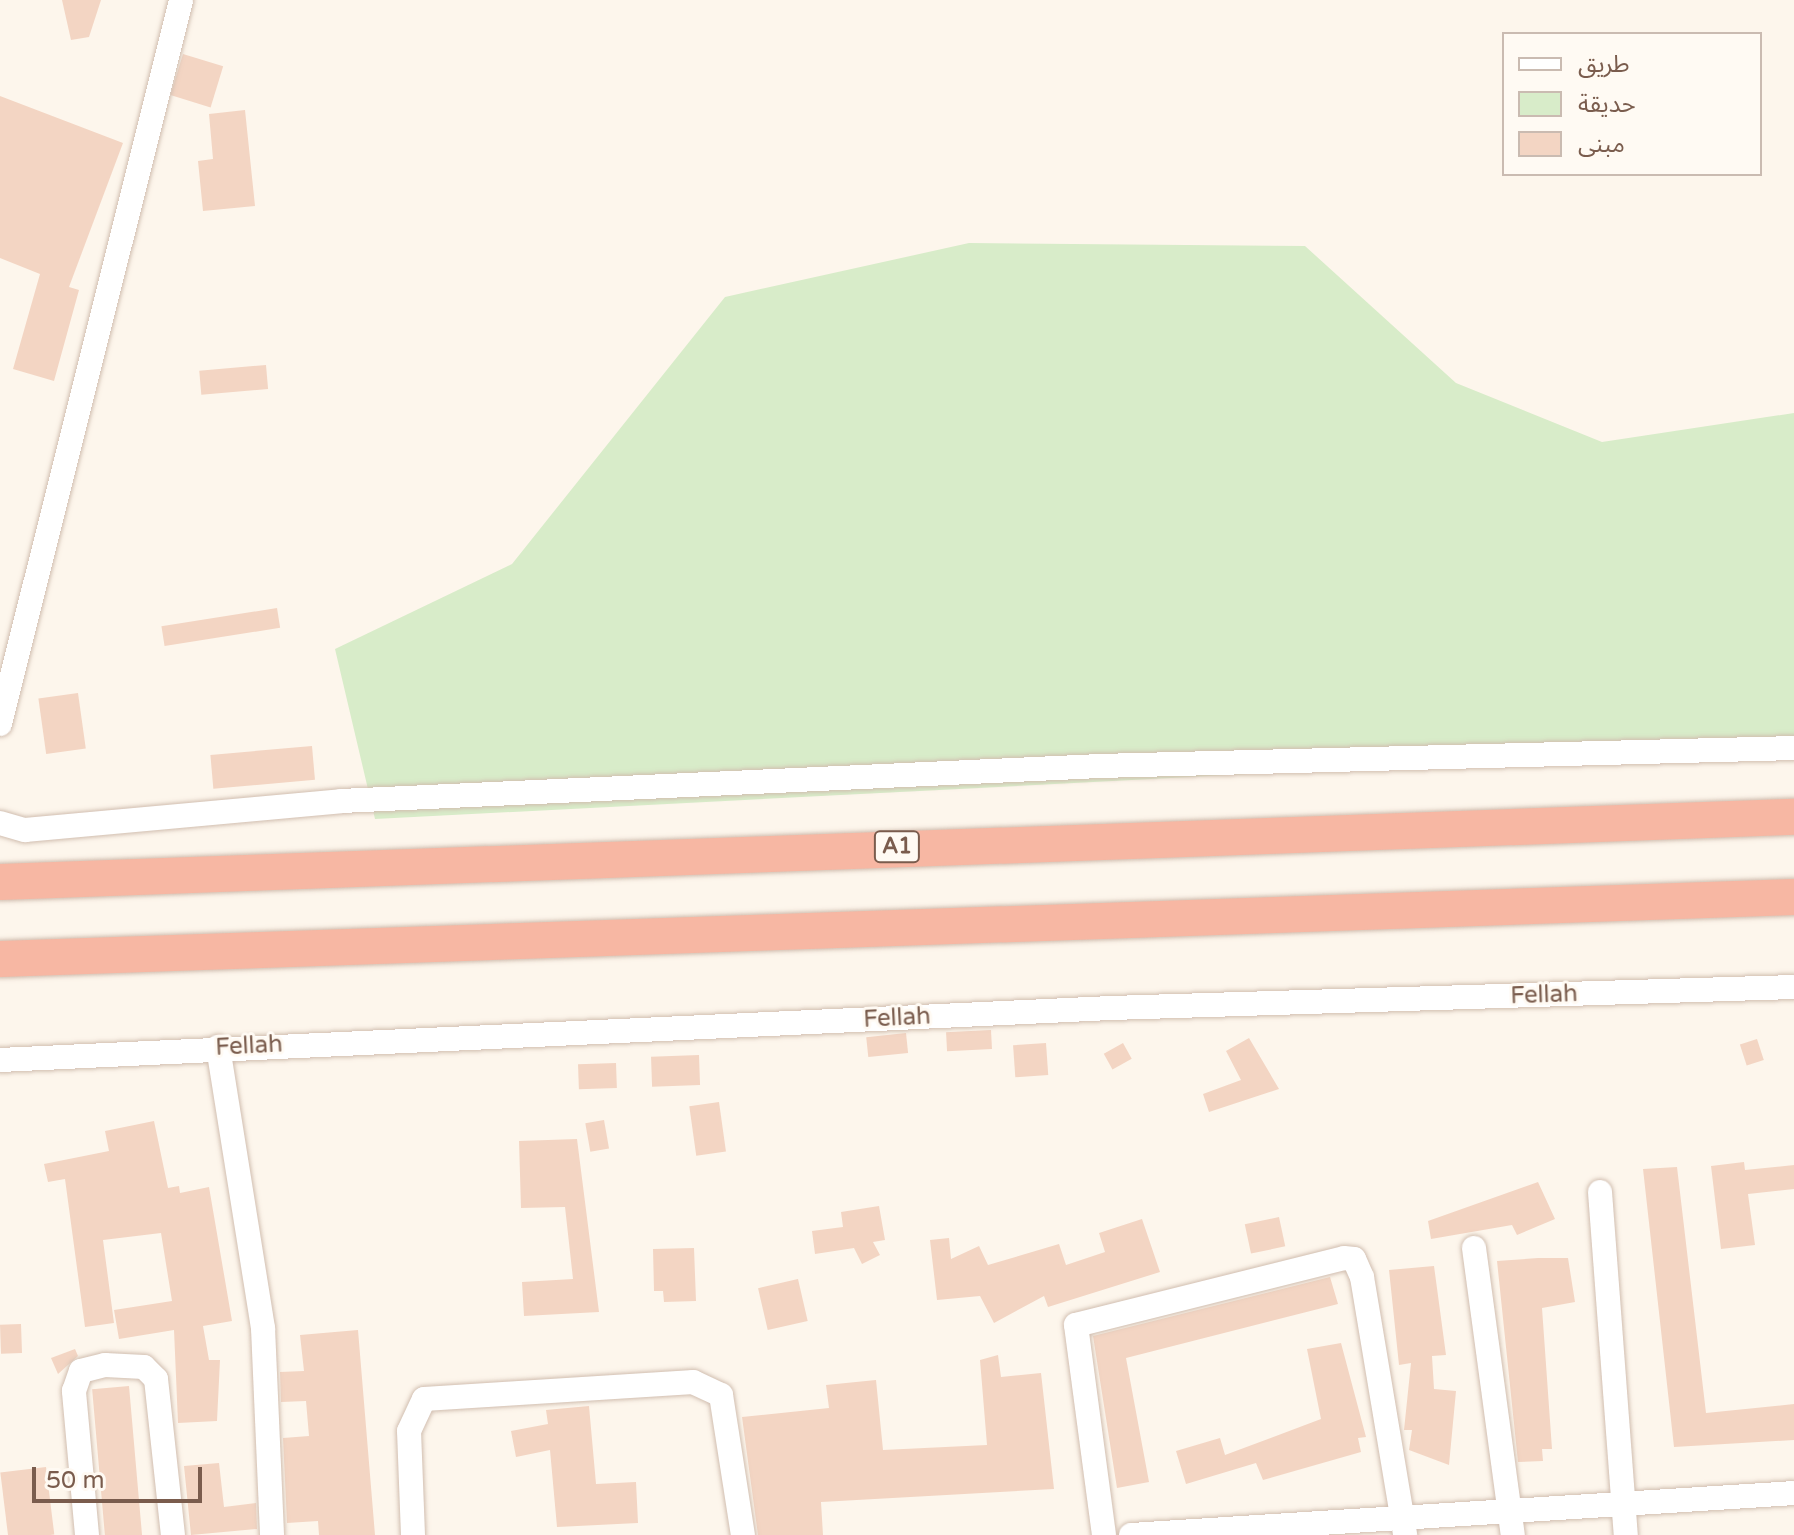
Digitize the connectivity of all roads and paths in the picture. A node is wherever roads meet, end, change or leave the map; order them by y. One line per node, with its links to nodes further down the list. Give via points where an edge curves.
1 (181, 0): 2 (street)
2 (8, 643): 3 (street)
3 (0, 724)
4 (1794, 748): 6 (street, via 1099,766 341,801 25,830)
5 (1794, 817): 7 (highway, A1)
6 (0, 823)
7 (0, 882)
8 (1794, 897): 9 (highway)
9 (0, 959)
10 (1794, 987): 11 (street, Fellah)
11 (218, 1047): 12 (street, Fellah); 21 (street, via 263,1328)
12 (0, 1060)
13 (1600, 1192): 16 (street)
14 (1474, 1248): 17 (street)
15 (1794, 1493): 16 (street)
16 (1623, 1504): 17 (street); 27 (street)
17 (1510, 1510): 18 (street); 26 (street)
18 (1404, 1528): 24 (street, via 1362,1277 1357,1263 1344,1258 1076,1325); 25 (street)
19 (87, 1535): 20 (street, via 74,1391 81,1371 105,1365 144,1367 156,1379)
20 (173, 1535)
21 (272, 1535)
22 (413, 1535): 23 (street, via 409,1431 424,1399 693,1382 721,1395)
23 (743, 1535)
24 (1104, 1535)
25 (1131, 1535)
26 (1513, 1535)
27 (1626, 1535)

